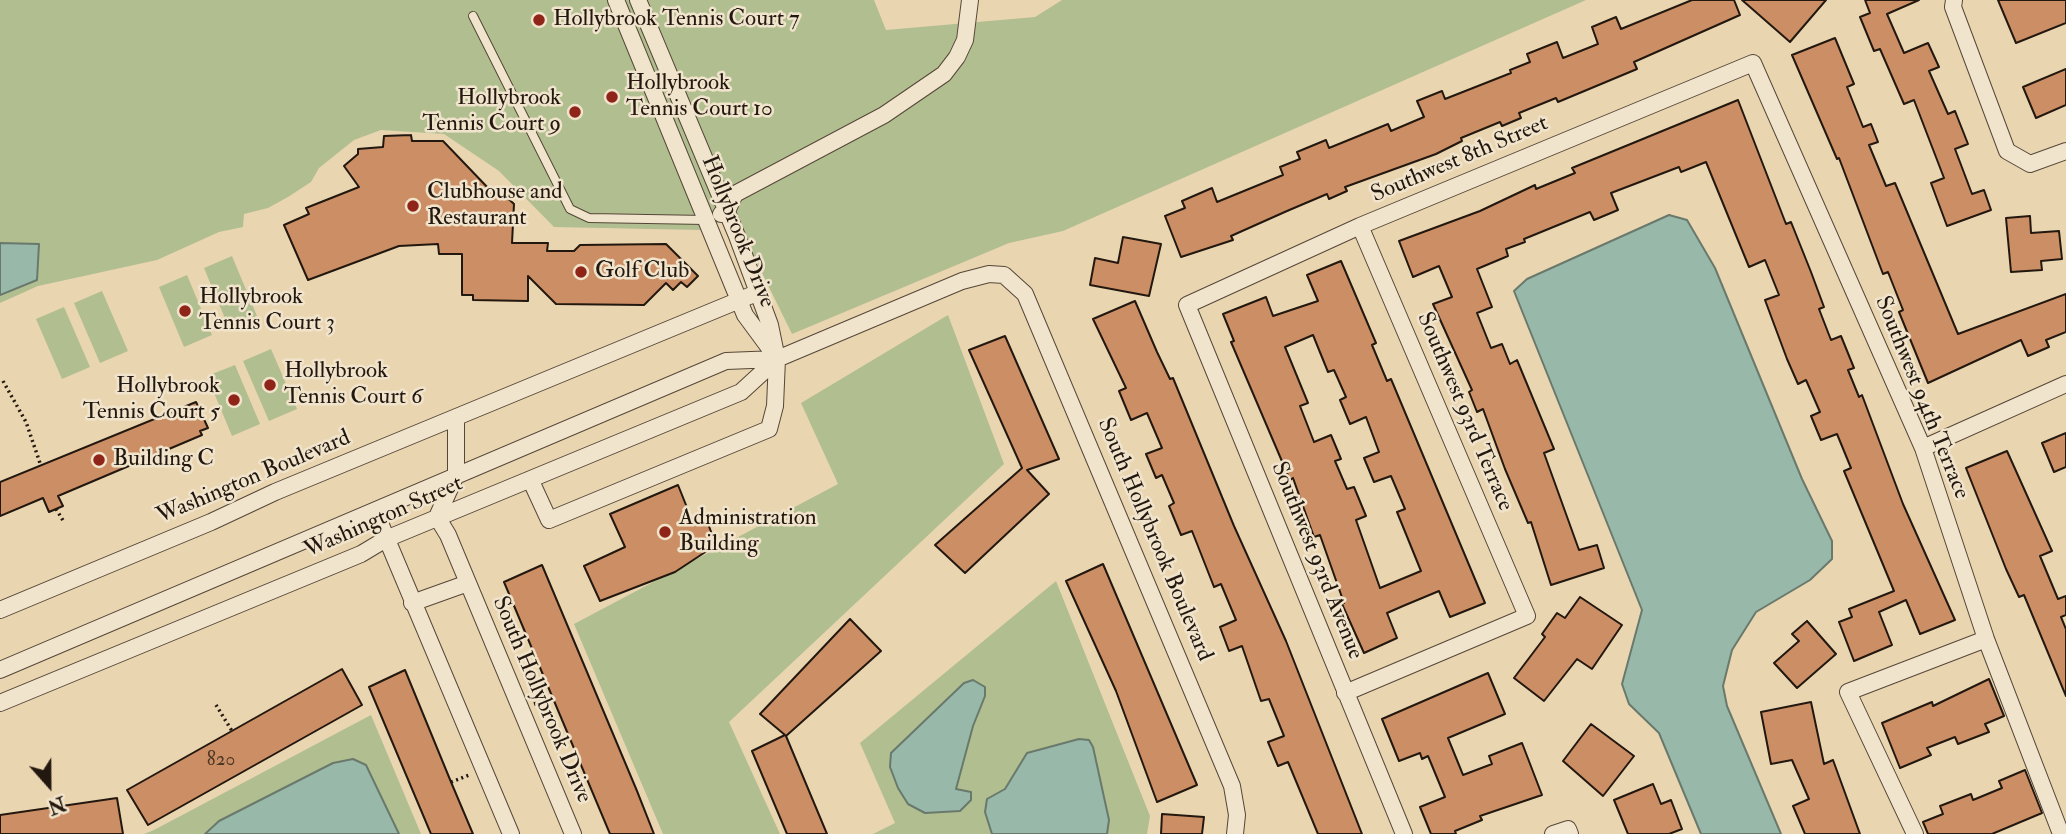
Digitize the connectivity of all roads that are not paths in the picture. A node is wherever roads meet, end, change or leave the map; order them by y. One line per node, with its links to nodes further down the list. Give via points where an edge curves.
1 (616, 0): 9 (street, Hollybrook Drive)
2 (638, 0): 8 (street, Hollybrook Drive)
3 (970, 0): 8 (street, via 965,40 944,74 884,115 736,194)
4 (1954, 0): 7 (street, via 2007,151 2030,164)
5 (473, 16): 9 (lane, via 570,209 589,218)
6 (1753, 63): 10 (street, Southwest 8th Street); 18 (street, Southwest 94th Terrace)
7 (2066, 151)
8 (727, 211): 9 (street); 12 (street, Hollybrook Drive)
9 (706, 220): 13 (street, Hollybrook Drive)
10 (1360, 226): 14 (street, Southwest 8th Street); 29 (street, Southwest 93rd Terrace, via 1527,616)
11 (1004, 275): 15 (street, Washington Street, via 962,281); 33 (street, South Hollybrook Boulevard, via 1025,294 1232,786)
12 (759, 292): 13 (street, Washington Boulevard); 15 (street, Hollybrook Drive)
13 (739, 300): 15 (street, Hollybrook Drive, via 754,332); 17 (street, Washington Boulevard)
14 (1187, 305): 29 (street, Southwest 93rd Avenue)
15 (777, 359): 19 (street, Washington Street, via 726,361); 20 (street, Washington Street, via 741,392); 20 (street, Hollybrook Drive, via 769,429 549,520)
16 (2066, 384): 18 (street)
17 (456, 417): 19 (street); 26 (street, Washington Boulevard)
18 (1923, 448): 27 (street, Southwest 94th Terrace)
19 (456, 475): 21 (street, Washington Street); 22 (street)
20 (531, 481): 22 (street, Washington Street)
21 (375, 511): 23 (street); 28 (street, Washington Street)
22 (438, 517): 23 (street, Washington Street); 24 (street, South Hollybrook Drive)
23 (386, 539): 25 (street); 30 (street, Washington Street, via 361,554)
24 (468, 583): 25 (street, South Hollybrook Drive); 32 (street, South Hollybrook Drive)
25 (412, 603): 31 (street)
26 (0, 610)
27 (1986, 639): 35 (street, via 1848,692); 36 (street, Southwest 94th Terrace)
28 (0, 670)
29 (1345, 693): 34 (street, Southwest 93rd Avenue)
30 (0, 703)
31 (511, 834)
32 (573, 834)
33 (1235, 834)
34 (1404, 834)
35 (1915, 834)
36 (2061, 834)

